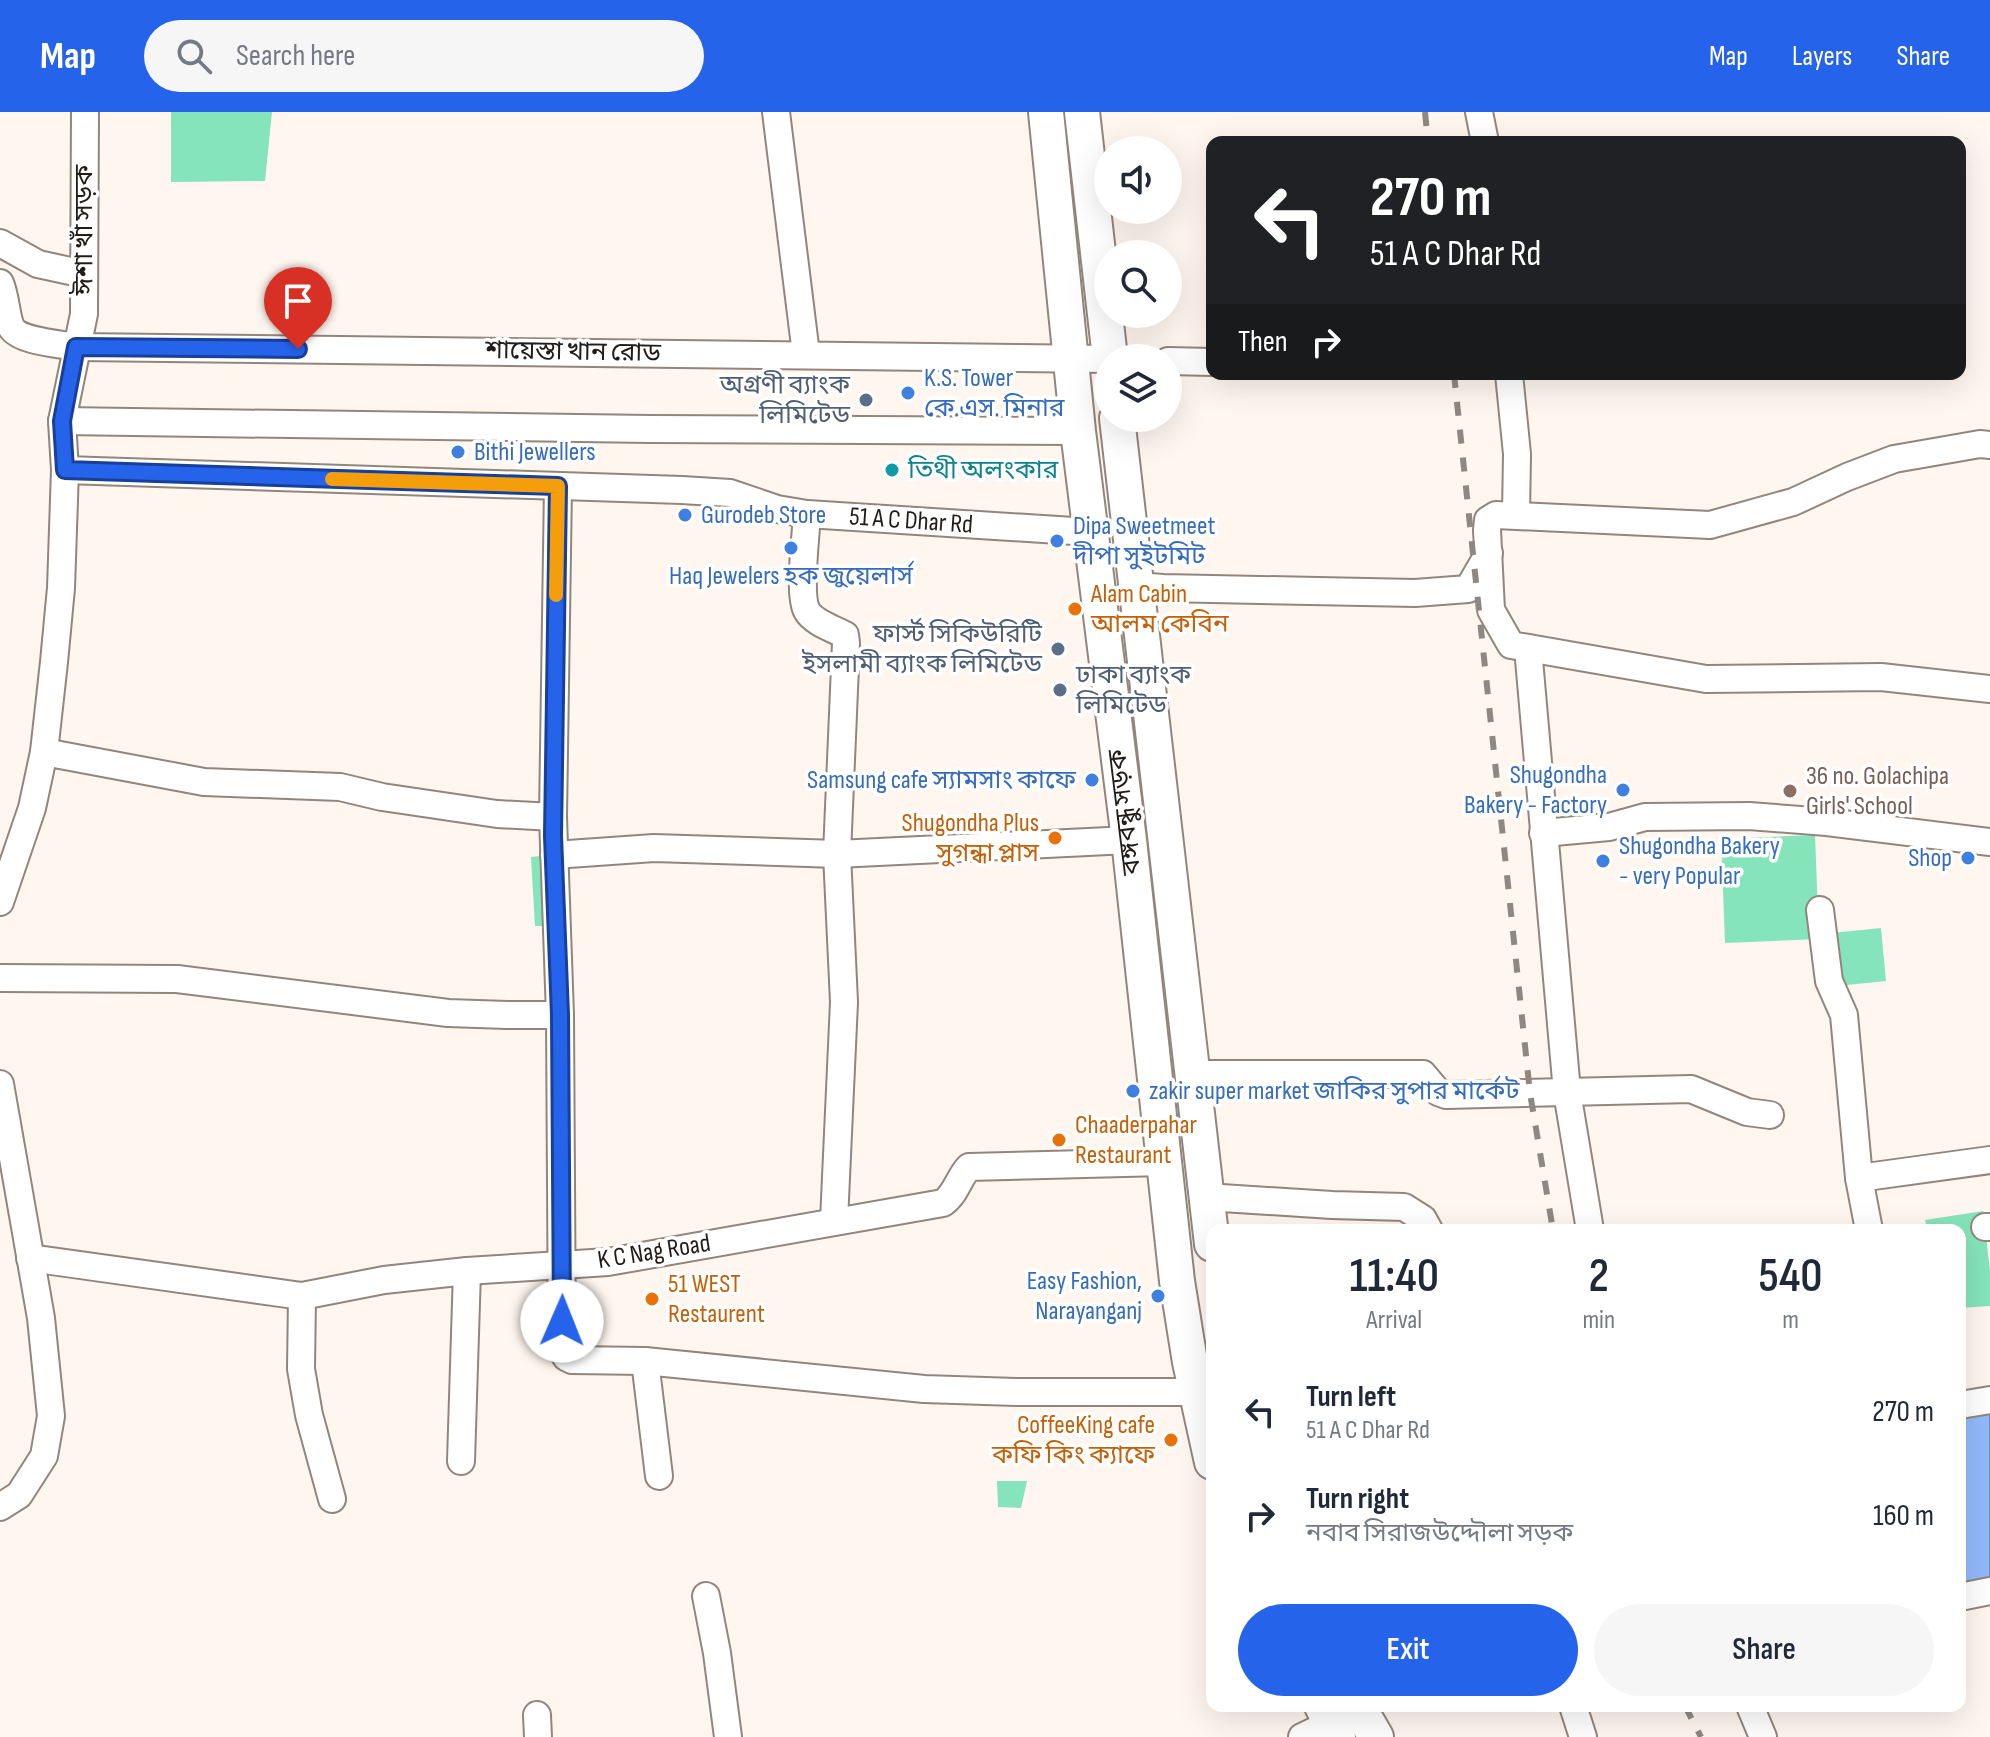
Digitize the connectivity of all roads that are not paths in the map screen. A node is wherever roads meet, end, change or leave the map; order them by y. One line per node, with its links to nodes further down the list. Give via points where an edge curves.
1 (85, 112): 8 (street, ঈশা খাঁ সড়ক)
2 (776, 112): 12 (street)
3 (1046, 112): 13 (main road, বঙ্গবন্ধু সড়ক)
4 (1082, 112): 10 (main road)
5 (1479, 112): 6 (street)
6 (1484, 136)
7 (0, 243): 8 (street, via 38,264)
8 (84, 274): 11 (street, ঈশা খাঁ সড়ক, via 84,314)
9 (0, 283): 11 (street, শায়েস্তা খান রোড, via 11,328 22,337)
10 (1107, 344)
11 (76, 347): 12 (street, শায়েস্তা খান রোড); 18 (street, ঈশা খাঁ সড়ক)
12 (806, 354): 13 (street, শায়েস্তা খান রোড)
13 (1070, 358): 14 (street, শায়েস্তা খান রোড); 19 (main road, বঙ্গবন্ধু সড়ক)
14 (1094, 358)
15 (1182, 361): 16 (street)
16 (1206, 362)
17 (1510, 380): 25 (street)
18 (62, 421): 19 (street); 22 (street, ঈশা খাঁ সড়ক)
19 (1078, 431): 26 (main road, বঙ্গবন্ধু সড়ক)
20 (1119, 432): 28 (main road, বঙ্গবন্ধু সড়ক)
21 (1990, 445): 25 (street, via 1894,459 1793,502 1710,525)
22 (65, 470): 23 (street, 51 A C Dhar Rd); 31 (street, ঈশা খাঁ সড়ক, via 59,622)
23 (558, 486): 24 (street, 51 A C Dhar Rd, via 730,493); 32 (street)
24 (807, 514): 26 (street, 51 A C Dhar Rd); 36 (street, via 806,610 845,635 846,643)
25 (1516, 515): 27 (street, via 1488,520)
26 (1089, 532): 34 (main road, বঙ্গবন্ধু সড়ক)
27 (1489, 553): 28 (street, via 1468,589 1415,593); 29 (street, via 1491,610 1511,645)
28 (1136, 586): 42 (main road, বঙ্গবন্ধু সড়ক)
29 (1528, 648): 30 (street, via 1706,679 1881,677); 33 (street)
30 (1990, 689)
31 (44, 752): 32 (street, via 204,782 340,787 497,814); 38 (street, ঈশা খাঁ সড়ক, via 32,808)
32 (553, 817): 37 (street)
33 (1543, 833): 35 (street, via 1609,827 1645,817 1749,816); 44 (street)
34 (1129, 840): 36 (street); 47 (main road, বঙ্গবন্ধু সড়ক)
35 (1990, 842)
36 (837, 854): 37 (street, via 654,848); 50 (street, via 844,1002)
37 (554, 855): 41 (street)
38 (0, 902)
39 (1820, 910): 48 (street, via 1829,981 1844,1015)
40 (0, 978): 41 (street, via 177,979 448,1013)
41 (560, 1015): 56 (street)
42 (1192, 1074): 44 (street, via 1423,1074 1446,1095); 49 (main road, বঙ্গবন্ধু সড়ক)
43 (0, 1084): 55 (street)
44 (1567, 1092): 45 (street, via 1691,1089 1747,1112); 53 (street)
45 (1770, 1115)
46 (1990, 1160): 48 (street)
47 (1164, 1162): 50 (street, K C Nag Road, via 969,1167 943,1203); 60 (main road, বঙ্গবন্ধু সড়ক)
48 (1859, 1178): 54 (street)
49 (1206, 1197): 51 (main road, বঙ্গবন্ধু সড়ক); 52 (street, via 1404,1207)
50 (834, 1221): 56 (street, K C Nag Road, via 608,1262)
51 (1209, 1224)
52 (1426, 1224)
53 (1589, 1224)
54 (1868, 1224)
55 (30, 1258): 58 (street, K C Nag Road); 67 (street, via 51,1416 44,1456 19,1495)
56 (563, 1264): 57 (street, K C Nag Road); 59 (street, via 566,1357)
57 (467, 1271): 58 (street, K C Nag Road); 64 (street)
58 (302, 1296): 66 (street, via 301,1369)
59 (645, 1361): 60 (street, via 924,1389); 65 (street)
60 (1196, 1392): 63 (main road, বঙ্গবন্ধু সড়ক)
61 (1990, 1400): 62 (street)
62 (1966, 1404)
63 (1206, 1436)
64 (461, 1461)
65 (659, 1476)
66 (332, 1499)
67 (0, 1507)
68 (1990, 1591): 70 (street)
69 (706, 1596): 74 (street)
70 (1966, 1596)
71 (1575, 1712): 76 (street)
72 (1753, 1712): 77 (street)
73 (1330, 1722): 75 (main road)
74 (728, 1737)
75 (1376, 1737)
76 (1583, 1737)
77 (1763, 1737)

